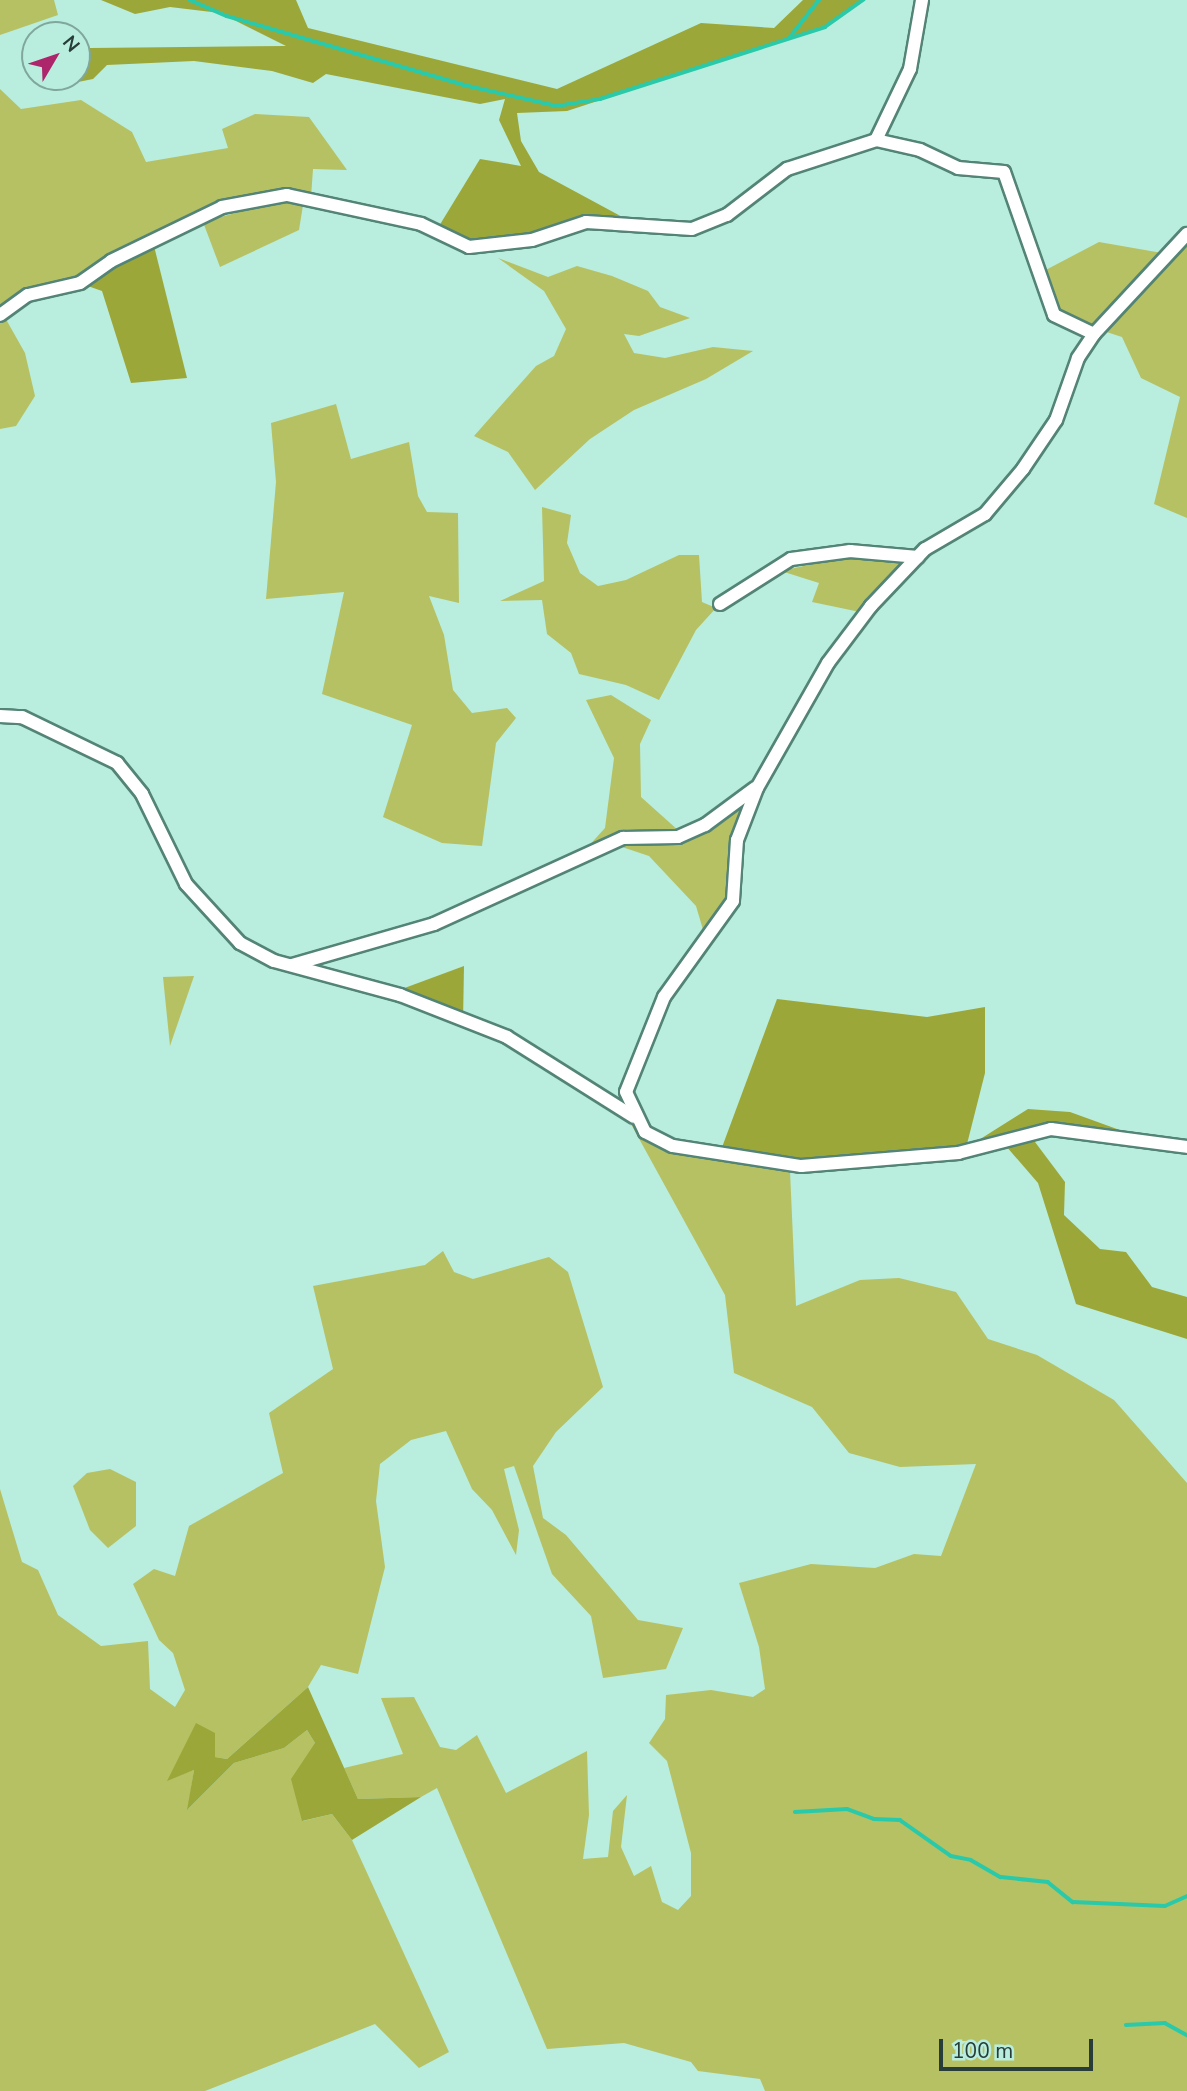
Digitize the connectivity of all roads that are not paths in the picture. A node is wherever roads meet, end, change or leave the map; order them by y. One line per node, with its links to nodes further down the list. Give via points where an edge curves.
1 (922, 0): 2 (street, via 910,69)
2 (876, 140): 4 (street, via 787,170 727,215 692,229 586,222 532,240 469,247 421,224 287,194 222,207 111,261 80,283 28,295); 5 (street, via 920,150 958,168 1004,172 1054,315)
3 (1187, 234): 5 (street)
4 (0, 315)
5 (1094, 334): 6 (street, via 1078,358 1056,420 1023,469 985,514)
6 (918, 557): 7 (street, via 850,551 792,559); 9 (street, via 828,663)
7 (720, 604)
8 (0, 716): 10 (street, via 22,718 117,763 142,794 180,873 210,916 240,943)
9 (760, 783): 10 (street, via 705,825 678,837 623,838 434,924); 11 (street, via 737,840 733,901 691,952 631,1071 626,1092)
10 (291, 965): 11 (street, via 400,995 507,1037)
11 (634, 1117): 12 (street, via 645,1132 673,1146 801,1166 958,1153 992,1147 1014,1134 1051,1129)
12 (1187, 1147)

